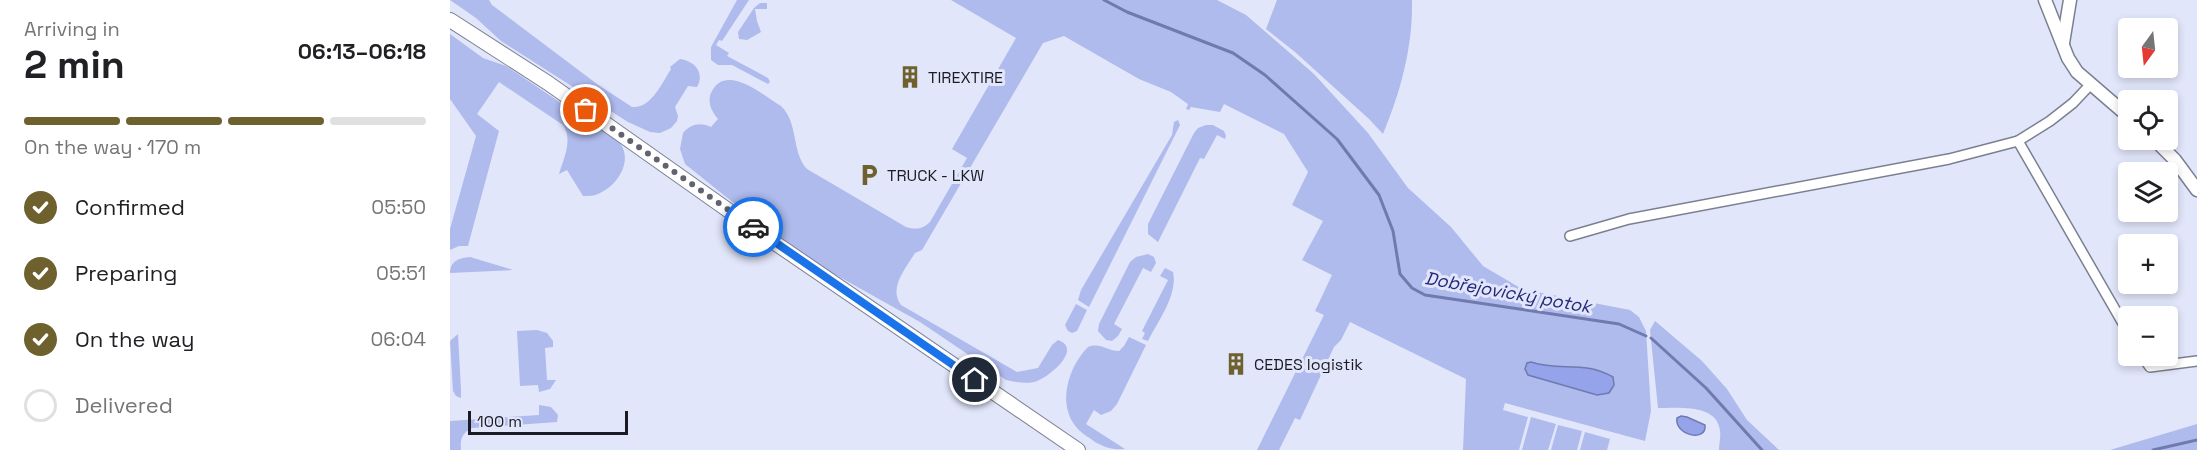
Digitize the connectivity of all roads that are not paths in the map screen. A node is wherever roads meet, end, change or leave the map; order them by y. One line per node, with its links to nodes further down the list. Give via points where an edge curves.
1 (2045, 0): 4 (street)
2 (2070, 0): 4 (street)
3 (450, 20): 14 (main road, via 548,83)
4 (2063, 44): 5 (street, via 2077,72)
5 (2090, 85): 6 (street); 7 (street, via 2050,122)
6 (2118, 108)
7 (2018, 141): 10 (street, via 1949,159 1629,219); 11 (street)
8 (2165, 150): 9 (street)
9 (2197, 190)
10 (1570, 236)
11 (2118, 315)
12 (2197, 361): 13 (street)
13 (2178, 363)
14 (1078, 450)

